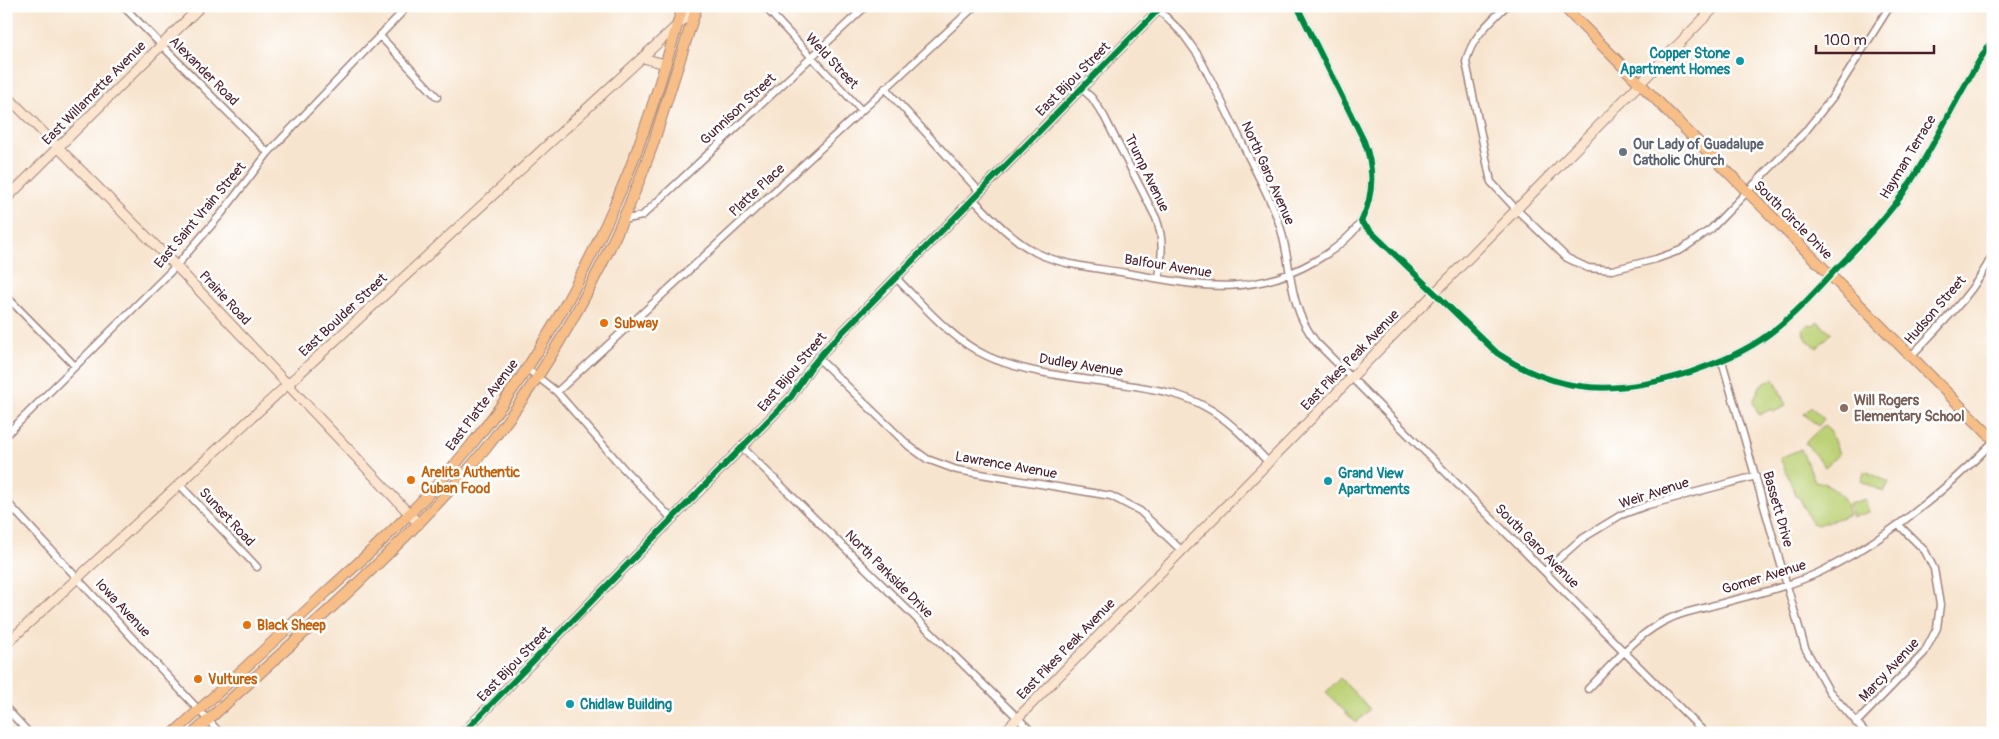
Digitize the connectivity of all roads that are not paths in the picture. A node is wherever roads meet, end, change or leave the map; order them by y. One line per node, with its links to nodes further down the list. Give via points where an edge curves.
1 (123, 6): 18 (street, Alexander Road)
2 (201, 6): 18 (street, East Willamette Avenue)
3 (408, 6): 16 (street, East Saint Vrain Street)
4 (683, 6): 15 (main road, East Platte Avenue)
5 (764, 6): 19 (street, Weld Street)
6 (866, 6): 19 (street, Gunnison Street)
7 (975, 6): 23 (street, Platte Place)
8 (1298, 6): 37 (street, via 1369,155 1372,187)
9 (1506, 6): 35 (street, via 1475,39 1466,62 1488,174 1491,182)
10 (1562, 6): 22 (main road, South Circle Drive)
11 (1716, 6): 22 (street, East Pikes Peak Avenue)
12 (1890, 6): 32 (street, via 1827,105)
13 (697, 7): 15 (street, East Boulder Street); 36 (main road, East Platte Avenue, via 653,145)
14 (1160, 8): 24 (street, East Bijou Street); 41 (street, North Garo Avenue, via 1183,34 1204,66 1273,208 1283,235)
15 (677, 27): 20 (street, East Boulder Street); 21 (main road, East Platte Avenue)
16 (380, 36): 26 (street); 29 (street, East Saint Vrain Street)
17 (1993, 39): 42 (street, Hayman Terrace, via 1903,193)
18 (162, 46): 28 (street, East Willamette Avenue); 29 (street, Alexander Road)
19 (812, 57): 27 (street, Weld Street); 36 (street, Gunnison Street, via 642,216)
20 (643, 58): 21 (street); 55 (street, East Boulder Street)
21 (665, 64): 30 (main road, East Platte Avenue)
22 (1639, 84): 32 (main road, South Circle Drive); 35 (street, East Pikes Peak Avenue)
23 (885, 88): 27 (street, Platte Place); 31 (street)
24 (1081, 88): 31 (street, East Bijou Street); 44 (street, Trump Avenue, via 1104,116 1156,218 1162,250)
25 (6, 95): 28 (street, Prairie Road)
26 (437, 98)
27 (861, 110): 56 (street, Platte Place)
28 (59, 148): 33 (street, East Willamette Avenue); 40 (street, Prairie Road)
29 (268, 153): 40 (street, East Saint Vrain Street)
30 (624, 183): 36 (main road); 38 (main road, East Platte Avenue)
31 (980, 192): 34 (street, East Bijou Street)
32 (1747, 192): 35 (street, via 1690,244 1656,259 1612,270 1588,268 1567,258); 42 (main road, South Circle Drive)
33 (6, 199)
34 (973, 199): 43 (street, East Bijou Street); 44 (street, Balfour Avenue, via 1011,236 1040,254 1065,262)
35 (1516, 209): 46 (street, East Pikes Peak Avenue)
36 (622, 220): 45 (main road, East Platte Avenue)
37 (1361, 222): 41 (street, Balfour Avenue, via 1338,246); 46 (street, Hayman Terrace)
38 (598, 239): 45 (main road, via 604,247 595,265); 52 (main road, East Platte Avenue, via 554,324)
39 (1993, 254): 48 (street, Hudson Street, via 1959,306)
40 (176, 266): 51 (street, East Saint Vrain Street); 55 (street, Prairie Road)
41 (1290, 274): 44 (street, Balfour Avenue, via 1238,287); 54 (street, North Garo Avenue, via 1295,304 1304,324 1316,342)
42 (1830, 276): 48 (main road, South Circle Drive); 50 (street, Hayman Terrace, via 1771,333)
43 (896, 278): 49 (street, East Bijou Street); 60 (street, Dudley Avenue, via 952,334 987,356 1025,369 1177,394 1222,418)
44 (1159, 278)
45 (592, 283): 53 (main road, East Platte Avenue)
46 (1434, 294): 50 (street, Hayman Terrace, via 1497,353 1528,371 1565,385 1595,389 1626,388 1666,380); 54 (street, East Pikes Peak Avenue)
47 (6, 296): 51 (street)
48 (1910, 357): 58 (main road, South Circle Drive)
49 (818, 358): 59 (street, East Bijou Street, via 794,394); 68 (street, Lawrence Avenue, via 909,446 927,459 957,470 1111,496 1140,511)
50 (1722, 361): 61 (street, Bassett Drive)
51 (75, 366): 57 (street, East Saint Vrain Street)
52 (526, 368): 53 (street); 64 (main road, East Platte Avenue, via 468,448)
53 (537, 376): 56 (street); 66 (main road, East Platte Avenue, via 484,450)
54 (1352, 378): 60 (street, East Pikes Peak Avenue); 70 (street, South Garo Avenue)
55 (288, 384): 62 (street, East Boulder Street); 64 (street, Prairie Road)
56 (557, 392): 65 (street)
57 (6, 435)
58 (1993, 441): 67 (street, Gomer Avenue, via 1932,500)
59 (742, 447): 65 (street, East Bijou Street); 78 (street, North Parkside Drive)
60 (1269, 463): 68 (street, East Pikes Peak Avenue)
61 (1756, 476): 70 (street, Weir Avenue, via 1621,515 1580,540); 72 (street, Bassett Drive)
62 (179, 484): 69 (street, Sunset Road); 71 (street, East Boulder Street)
63 (6, 501): 71 (street, Iowa Avenue)
64 (409, 514): 66 (street, Prairie Road); 77 (main road, East Platte Avenue)
65 (672, 519): 85 (street, East Bijou Street)
66 (418, 524): 79 (main road, East Platte Avenue)
67 (1899, 525): 72 (street, Gomer Avenue, via 1865,548); 80 (street, Marcy Avenue, via 1924,551 1934,569 1940,605 1937,628 1924,653)
68 (1182, 551): 78 (street, East Pikes Peak Avenue)
69 (257, 567)
70 (1545, 571): 74 (street, South Garo Avenue)
71 (78, 578): 73 (street, East Boulder Street); 77 (street, Iowa Avenue)
72 (1786, 586): 74 (street, Gomer Avenue, via 1672,618 1652,629); 80 (street, Bassett Drive, via 1811,662 1829,691)
73 (6, 644)
74 (1625, 653): 75 (street, Gomer Avenue); 88 (street, South Garo Avenue)
75 (1588, 689)
76 (6, 708): 81 (street)
77 (200, 710): 79 (street, Iowa Avenue); 82 (main road, East Platte Avenue)
78 (1017, 718): 86 (street, East Pikes Peak Avenue); 87 (street, North Parkside Drive)
79 (208, 720): 83 (main road, East Platte Avenue); 84 (street, Iowa Avenue)
80 (1856, 723): 89 (street, Bassett Drive)
81 (29, 733)
82 (174, 733)
83 (194, 733)
84 (220, 733)
85 (462, 733)
86 (1003, 733)
87 (1032, 733)
88 (1705, 733)
89 (1866, 733)

